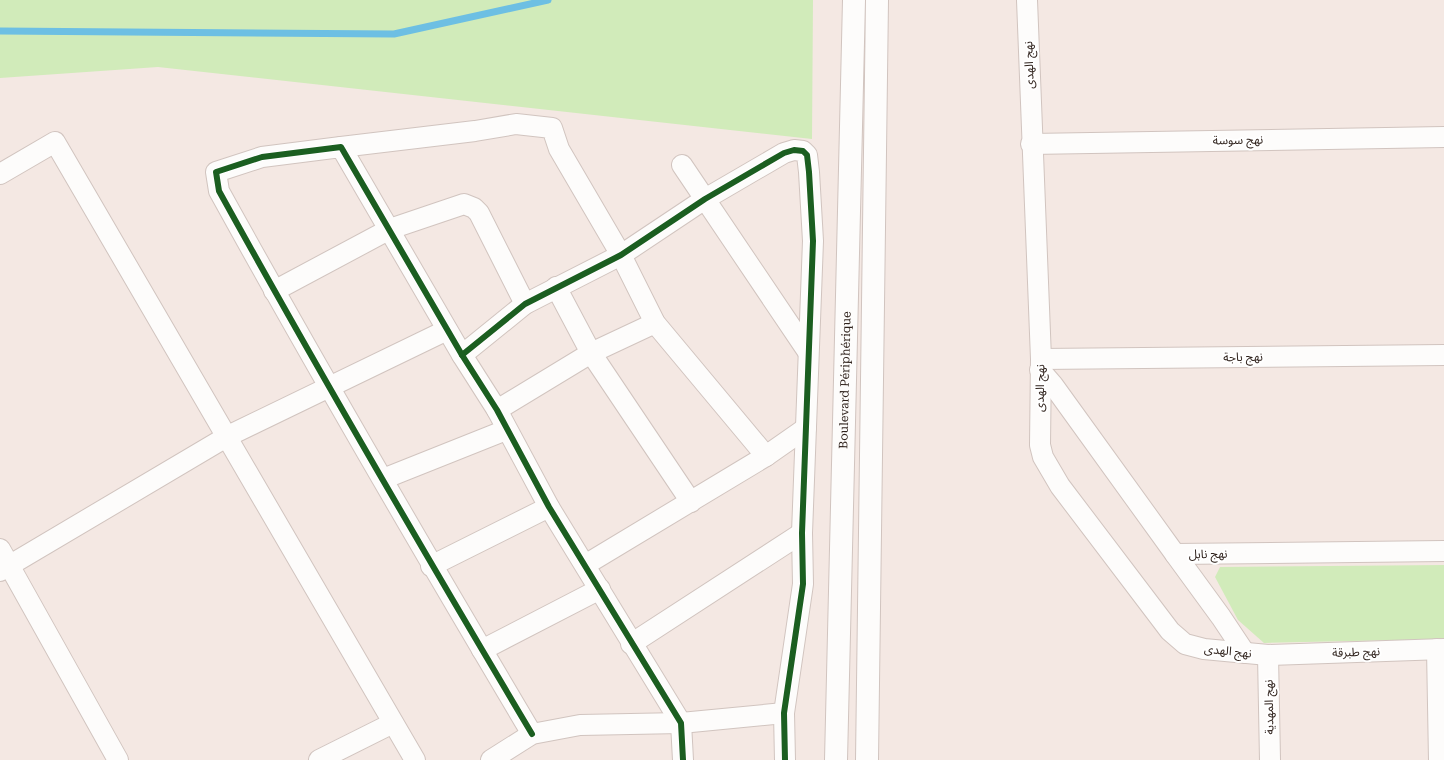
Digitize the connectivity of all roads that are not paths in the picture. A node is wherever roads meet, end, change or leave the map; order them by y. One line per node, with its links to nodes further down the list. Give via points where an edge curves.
1 (854, 0): 53 (highway, Boulevard Périphérique)
2 (877, 0): 54 (highway)
3 (1027, 0): 5 (street, نهج الهدى)
4 (1444, 137): 5 (street, نهج سوسة)
5 (1032, 144): 21 (street, نهج الهدى)
6 (341, 147): 10 (street); 11 (street, via 516,124 552,128 560,149); 13 (street, via 262,157 216,172 219,191)
7 (682, 165): 9 (street)
8 (0, 174): 26 (street, via 55,142)
9 (705, 198): 11 (street); 17 (street); 17 (street, via 784,153 799,149 807,155 813,240)
10 (390, 229): 13 (street); 14 (street, via 464,204 474,208 479,213); 16 (street)
11 (621, 255): 12 (street); 15 (street)
12 (556, 287): 14 (street); 18 (street)
13 (274, 291): 22 (street)
14 (525, 304): 19 (street)
15 (655, 323): 18 (street); 27 (street)
16 (447, 330): 19 (street); 22 (street)
17 (808, 352): 24 (street)
18 (591, 353): 23 (street); 29 (street)
19 (462, 355): 23 (street)
20 (1444, 355): 21 (street, نهج باجة)
21 (1041, 365): 33 (street, نهج نابل, via 1053,386); 41 (street, نهج الهدى, via 1040,445 1043,457 1060,486 1170,631 1185,644 1204,649)
22 (330, 387): 26 (street); 28 (street)
23 (496, 410): 25 (street)
24 (806, 428): 27 (street); 31 (street)
25 (506, 430): 28 (street); 30 (street)
26 (228, 436): 34 (street); 44 (street)
27 (766, 456): 29 (street)
28 (383, 479): 36 (street)
29 (691, 502): 35 (street)
30 (549, 507): 35 (street); 36 (street)
31 (802, 532): 38 (street); 43 (street, via 803,584)
32 (1444, 551): 33 (street, نهج نابل)
33 (1175, 554): 41 (street, via 1222,617)
34 (3, 562): 47 (street)
35 (585, 565): 37 (street)
36 (431, 566): 40 (street)
37 (600, 589): 38 (street); 40 (street)
38 (631, 644): 45 (street)
39 (1440, 649): 42 (street, نهج طبرقة); 56 (street)
40 (482, 650): 46 (street)
41 (1245, 653): 42 (street, نهج الهدى)
42 (1268, 655): 55 (street, نهج المهدية)
43 (784, 713): 45 (street); 52 (street)
44 (393, 723): 48 (street); 49 (street)
45 (681, 723): 46 (street, via 580,724); 51 (street)
46 (532, 734): 50 (street)
47 (118, 760)
48 (319, 760)
49 (415, 760)
50 (491, 760)
51 (684, 760)
52 (784, 760)
53 (836, 760)
54 (867, 760)
55 (1270, 760)
56 (1439, 760)

